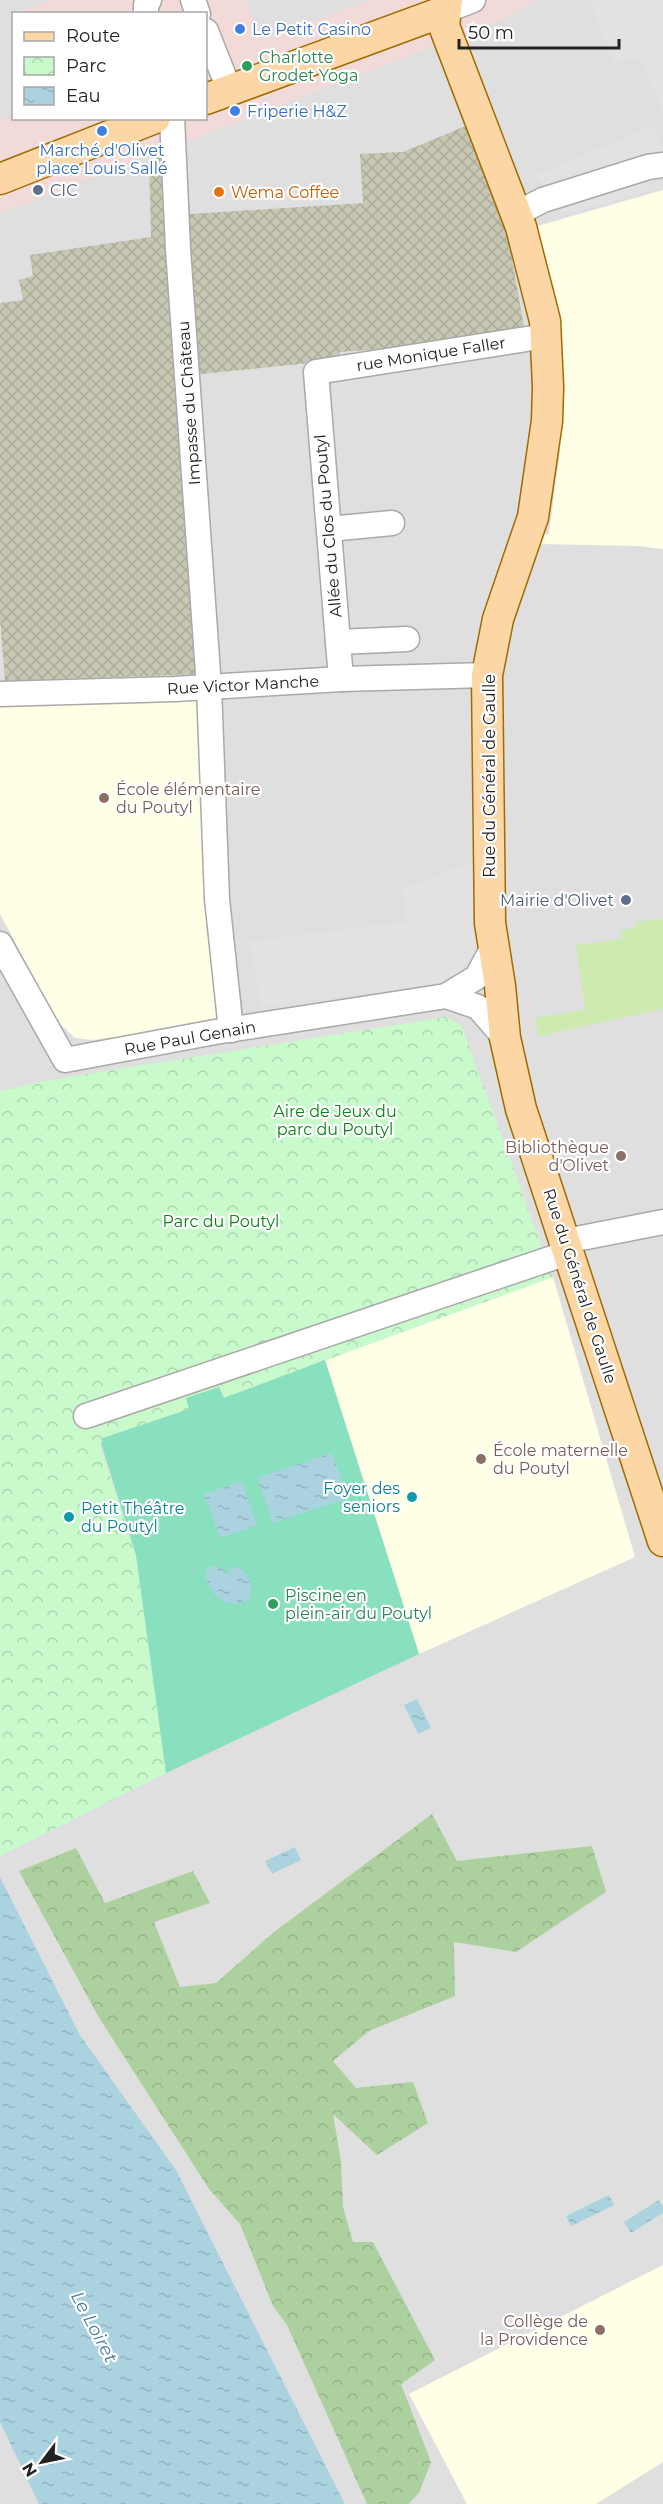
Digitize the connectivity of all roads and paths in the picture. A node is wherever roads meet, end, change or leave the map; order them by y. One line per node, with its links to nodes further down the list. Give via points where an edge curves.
1 (472, 0): 2 (street)
2 (446, 6): 4 (main road); 9 (main road, Rue du Général de Gaulle, via 444,26)
3 (207, 37): 4 (street)
4 (217, 94)
5 (150, 120): 8 (main road)
6 (172, 120): 18 (street, Impasse du Château)
7 (663, 165): 9 (street, via 543,200)
8 (0, 179)
9 (516, 214): 10 (main road, Rue du Général de Gaulle)
10 (546, 336): 11 (street, rue Monique Faller); 16 (main road, Rue du Général de Gaulle, via 547,421 533,518 498,619)
11 (316, 372): 13 (street, Allée du Clos du Poutyl)
12 (392, 523): 13 (street)
13 (329, 529): 15 (street, Allée du Clos du Poutyl)
14 (407, 639): 15 (street)
15 (338, 642): 17 (street, Allée du Clos du Poutyl)
16 (487, 675): 17 (street, Rue Victor Manche); 21 (main road, Rue du Général de Gaulle)
17 (341, 679): 18 (street, Rue Victor Manche)
18 (209, 687): 19 (street, Rue Victor Manche); 23 (street, Impasse du Château, via 217,899)
19 (0, 694)
20 (0, 944): 23 (street, Rue Paul Genain, via 65,1060)
21 (493, 947): 22 (street, Rue Paul Genain, via 477,977); 24 (main road, Rue du Général de Gaulle)
22 (446, 996): 23 (street, Rue Paul Genain); 24 (street, Rue Paul Genain, via 478,1007)
23 (231, 1030)
24 (505, 1038): 26 (main road, Rue du Général de Gaulle, via 521,1109)
25 (663, 1222): 26 (street)
26 (568, 1246): 27 (street); 28 (main road, Rue du Général de Gaulle)
27 (86, 1416)
28 (663, 1541)

